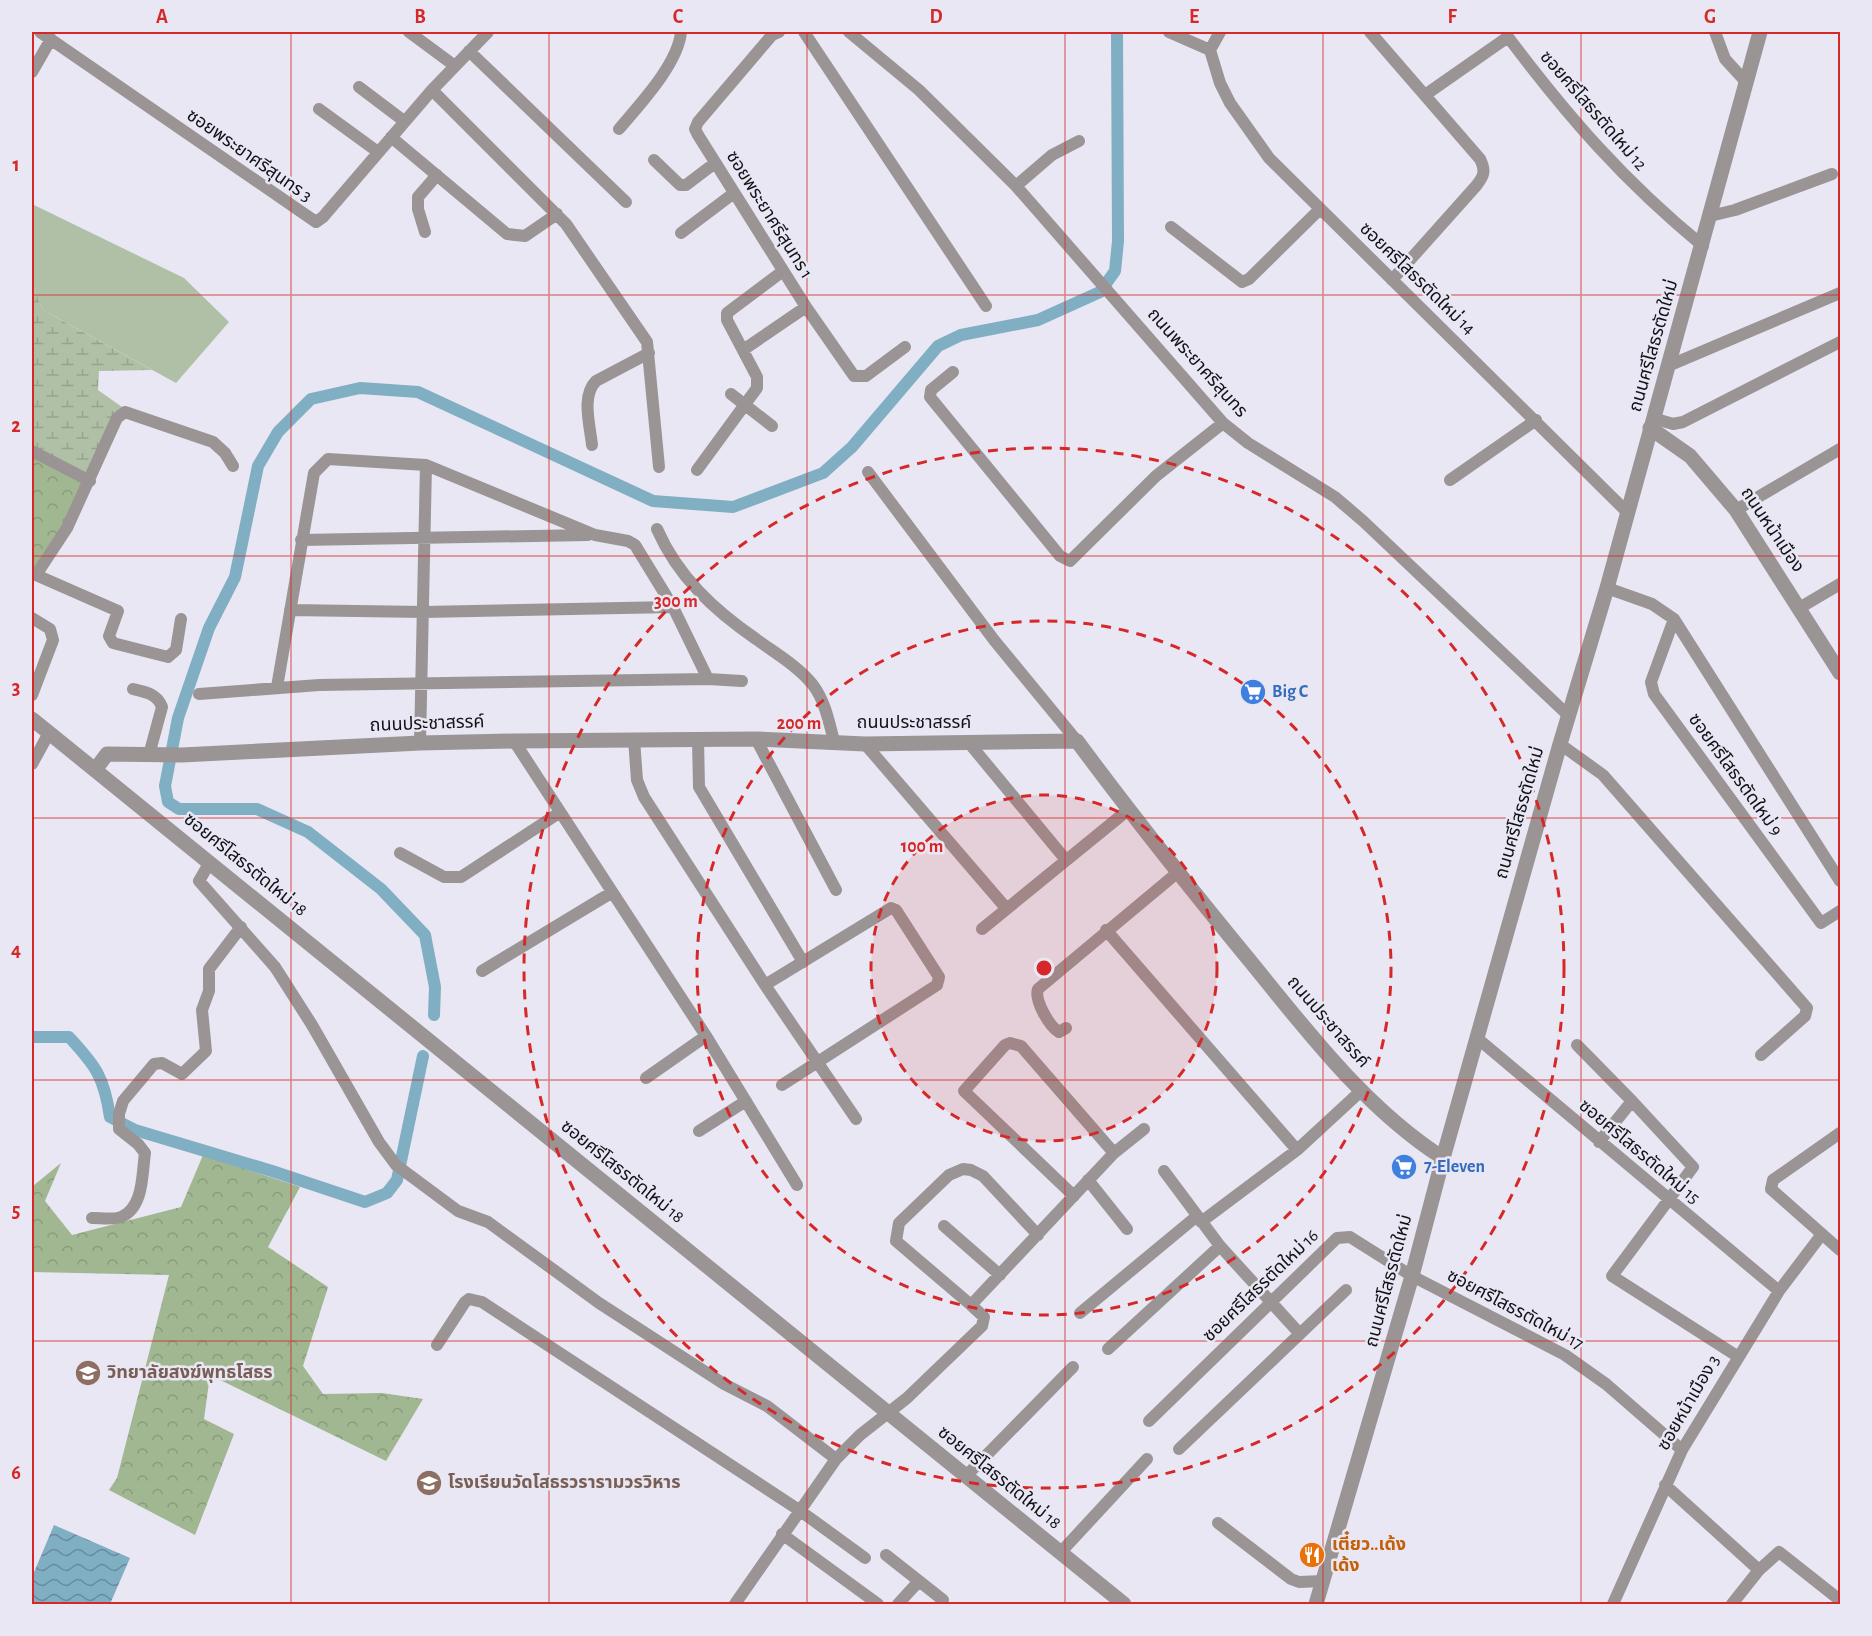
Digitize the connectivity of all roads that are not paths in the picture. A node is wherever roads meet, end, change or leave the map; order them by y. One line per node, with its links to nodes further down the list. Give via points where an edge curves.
1 (40, 32): 13 (street, ซอยพระยาศรีสุนทร 3)
2 (409, 32): 16 (street)
3 (488, 32): 15 (street, ซอยพระยาศรีสุนทร 3)
4 (681, 32): 24 (street, via 672,61)
5 (779, 32): 29 (street, ซอยพระยาศรีสุนทร 1, via 772,35 698,122 698,135)
6 (804, 32): 45 (street)
7 (1169, 32): 14 (street)
8 (1220, 32): 14 (street)
9 (1370, 32): 21 (street)
10 (1715, 32): 18 (street, via 1725,59)
11 (1760, 32): 18 (street, ถนนศรีโสธรตัดใหม่)
12 (855, 34): 32 (street, ถนนพระยาศรีสุนทร, via 919,90)
13 (51, 39): 17 (street); 27 (street, ซอยพระยาศรีสุนทร 3, via 312,221 320,221)
14 (1210, 50): 35 (street, ซอยศรีโสธรตัดใหม่ 14, via 1220,83 1247,129 1269,158)
15 (469, 51): 16 (street, ซอยพระยาศรีสุนทร 3); 34 (street)
16 (455, 66): 20 (street, ซอยพระยาศรีสุนทร 3)
17 (32, 72)
18 (1746, 82): 37 (street, ถนนศรีโสธรตัดใหม่)
19 (359, 87): 23 (street)
20 (432, 90): 23 (street, ซอยพระยาศรีสุนทร 3); 36 (street)
21 (1425, 94): 41 (street, ซอยศรีโสธรตัดใหม่ 12, via 1508,38 1574,123 1652,204); 43 (street, via 1485,169 1476,186)
22 (319, 109): 27 (street)
23 (404, 121): 25 (street, ซอยพระยาศรีสุนทร 3)
24 (619, 129)
25 (391, 137): 27 (street, ซอยพระยาศรีสุนทร 3); 31 (street)
26 (1079, 141): 32 (street, via 1052,155)
27 (378, 152)
28 (654, 160): 29 (street, via 680,185)
29 (715, 163): 33 (street, ซอยพระยาศรีสุนทร 1)
30 (1832, 174): 37 (street)
31 (437, 175): 36 (street, via 507,234 525,236); 39 (street, via 418,197)
32 (1016, 186): 56 (street, ถนนพระยาศรีสุนทร)
33 (734, 193): 40 (street); 42 (street, ซอยพระยาศรีสุนทร 1)
34 (626, 202)
35 (1320, 209): 38 (street, via 1242,282); 43 (street, ซอยศรีโสธรตัดใหม่ 14)
36 (557, 214): 50 (street, via 577,237 643,336)
37 (1710, 216): 41 (street, ถนนศรีโสธรตัดใหม่)
38 (1171, 227)
39 (425, 232)
40 (681, 233)
41 (1703, 246): 51 (street, ถนนศรีโสธรตัดใหม่)
42 (783, 272): 46 (street, ซอยพระยาศรีสุนทร 1); 49 (street, via 727,314)
43 (1392, 280): 55 (street, ซอยศรีโสธรตัดใหม่ 14)
44 (1840, 292): 51 (street)
45 (986, 306)
46 (806, 307): 48 (street, ซอยพระยาศรีสุนทร 1, via 854,376 866,376); 49 (street)
47 (1840, 342): 57 (street, via 1683,422)
48 (904, 347)
49 (743, 350): 54 (street, via 758,381)
50 (650, 353): 59 (street, via 590,387 587,397); 64 (street)
51 (1668, 366): 57 (street, ถนนศรีโสธรตัดใหม่)
52 (952, 372): 56 (street, via 931,390 930,397 1060,556 1070,561 1156,476)
53 (731, 394): 54 (street)
54 (744, 405): 58 (street); 65 (street)
55 (1536, 420): 67 (street); 70 (street, ซอยศรีโสธรตัดใหม่ 14)
56 (1223, 423): 93 (street, ถนนพระยาศรีสุนทร, via 1335,497)
57 (1652, 423): 69 (street, ถนนหน้าเมือง, via 1690,456); 70 (street, ถนนศรีโสธรตัดใหม่)
58 (772, 426)
59 (592, 445)
60 (1840, 449): 69 (street)
61 (32, 451): 68 (street)
62 (426, 465): 72 (street); 73 (street); 74 (street, via 328,459 314,473)
63 (233, 466): 68 (street, via 213,442 125,412 117,418)
64 (659, 467)
65 (697, 470)
66 (868, 472): 101 (street, via 994,640)
67 (1450, 480)
68 (90, 481): 75 (street, via 68,528)
69 (1736, 510): 79 (street, ถนนหน้าเมือง)
70 (1628, 513): 77 (street, ถนนศรีโสธรตัดใหม่)
71 (657, 529): 100 (street, via 668,553 702,596 813,685)
72 (595, 534): 73 (street); 78 (street, via 635,545)
73 (426, 538): 74 (street); 81 (street)
74 (302, 540): 80 (street)
75 (34, 574): 83 (street, via 118,611 109,636 113,643 168,657 176,650)
76 (1840, 584): 79 (street)
77 (1607, 588): 84 (street, ซอยศรีโสธรตัดใหม่ 9, via 1652,604); 93 (street, ถนนศรีโสธรตัดใหม่)
78 (673, 607): 81 (street); 86 (street)
79 (1801, 607): 85 (street, ถนนหน้าเมือง)
80 (290, 610): 81 (street); 89 (street)
81 (424, 612): 88 (street)
82 (32, 618): 92 (street, via 50,629 53,640)
83 (181, 619)
84 (1674, 620): 113 (street, ซอยศรีโสธรตัดใหม่ 9); 120 (street, ซอยศรีโสธรตัดใหม่ 9, via 1651,682 1654,693 1821,923)
85 (1840, 673)
86 (708, 679): 87 (street); 88 (street)
87 (741, 681)
88 (422, 684): 89 (street); 102 (street)
89 (277, 687): 91 (street)
90 (133, 689): 106 (street, via 151,694 162,706)
91 (199, 694)
92 (32, 696)
93 (1569, 716): 105 (street, ถนนศรีโสธรตัดใหม่)
94 (32, 719): 95 (street, ซอยศรีโสธรตัดใหม่ 18)
95 (49, 733): 107 (street); 108 (street, ซอยศรีโสธรตัดใหม่ 18)
96 (634, 739): 98 (street, ถนนประชาสรรค์); 99 (street, ถนนประชาสรรค์); 126 (street, via 640,789)
97 (756, 739): 98 (street, ถนนประชาสรรค์); 100 (street, ถนนประชาสรรค์); 117 (street)
98 (698, 740): 124 (street, via 699,787)
99 (514, 741): 102 (street, ถนนประชาสรรค์); 110 (street)
100 (834, 741): 104 (street, ถนนประชาสรรค์)
101 (1077, 741): 103 (street, ถนนประชาสรรค์); 109 (street, ถนนประชาสรรค์)
102 (420, 743): 106 (street, ถนนประชาสรรค์)
103 (969, 743): 104 (street, ถนนประชาสรรค์); 112 (street)
104 (866, 744): 119 (street)
105 (1560, 744): 129 (street, ถนนศรีโสธรตัดใหม่); 131 (street, via 1603,775 1807,1008 1805,1016)
106 (153, 755): 108 (street, ถนนประชาสรรค์, via 107,754)
107 (32, 764)
108 (95, 770): 114 (street, ซอยศรีโสธรตัดใหม่ 18)
109 (1128, 810): 112 (street); 115 (street, ถนนประชาสรรค์)
110 (559, 813): 111 (street, via 461,878 444,877); 118 (street)
111 (400, 853)
112 (1066, 860): 119 (street)
113 (1836, 860): 116 (street, ซอยศรีโสธรตัดใหม่ 9)
114 (210, 862): 121 (street, via 199,881); 171 (street, ซอยศรีโสธรตัดใหม่ 18)
115 (1177, 873): 123 (street); 135 (street, ถนนประชาสรรค์)
116 (1840, 881)
117 (836, 890)
118 (611, 892): 125 (street); 128 (street)
119 (1006, 908): 122 (street)
120 (1840, 911)
121 (241, 927): 151 (street, via 209,969 209,991 202,1010 206,1051 182,1074 162,1063 154,1064 123,1101 118,1119 120,1132 145,1153 140,1191 132,1208 122,1217); 175 (street, via 292,993 396,1165 458,1211 488,1222 599,1303 724,1384 767,1406)
122 (982, 928)
123 (1106, 930): 127 (street, via 1038,989 1037,999 1053,1027 1059,1032); 143 (street)
124 (803, 962): 126 (street); 132 (street, via 891,908 939,976 937,985)
125 (482, 971)
126 (765, 985): 132 (street)
127 (1065, 1028)
128 (706, 1036): 133 (street); 136 (street)
129 (1477, 1038): 142 (street, ซอยศรีโสธรตัดใหม่ 15); 145 (street, ถนนศรีโสธรตัดใหม่)
130 (1577, 1045): 137 (street)
131 (1761, 1054)
132 (820, 1062): 134 (street); 138 (street)
133 (645, 1078)
134 (782, 1085)
135 (1362, 1090): 143 (street); 145 (street, ถนนประชาสรรค์, via 1404,1131)
136 (746, 1101): 140 (street); 148 (street)
137 (1632, 1101): 142 (street); 150 (street, via 1693,1167)
138 (856, 1119)
139 (1144, 1129): 144 (street)
140 (699, 1131)
141 (1840, 1132): 155 (street, via 1770,1184)
142 (1599, 1142): 150 (street, ซอยศรีโสธรตัดใหม่ 15)
143 (1298, 1150): 152 (street)
144 (1114, 1153): 147 (street); 149 (street, via 1021,1046 1005,1045 964,1091)
145 (1443, 1158): 160 (street, ถนนศรีโสธรตัดใหม่)
146 (1164, 1171): 152 (street)
147 (1088, 1180): 149 (street); 154 (street)
148 (797, 1185)
149 (1074, 1196): 156 (street)
150 (1669, 1200): 162 (street, ซอยศรีโสธรตัดใหม่ 15); 169 (street, via 1612,1276)
151 (92, 1218)
152 (1199, 1219): 157 (street); 165 (street)
153 (944, 1226): 159 (street)
154 (1127, 1229)
155 (1822, 1234): 158 (street); 162 (street, ซอยหน้าเมือง 3)
156 (1038, 1235): 159 (street); 164 (street, via 983,1176 963,1169 949,1175 899,1223 896,1241)
157 (1220, 1246): 163 (street); 168 (street)
158 (1840, 1250)
159 (1000, 1275): 164 (street)
160 (1412, 1276): 163 (street, ซอยศรีโสธรตัดใหม่ 16, via 1343,1235); 174 (street, ซอยศรีโสธรตัดใหม่ 17, via 1565,1355 1606,1384); 187 (street, ถนนศรีโสธรตัดใหม่)
161 (1346, 1290): 166 (street)
162 (1779, 1291): 169 (street, ซอยหน้าเมือง 3)
163 (1271, 1303): 166 (street); 172 (street, ซอยศรีโสธรตัดใหม่ 16)
164 (972, 1305): 171 (street, via 984,1317 982,1326)
165 (1080, 1313)
166 (1300, 1334): 173 (street)
167 (437, 1345): 179 (street, via 465,1302 482,1302)
168 (1108, 1349)
169 (1737, 1356): 174 (street, ซอยหน้าเมือง 3)
170 (1073, 1367): 177 (street)
171 (889, 1413): 175 (street); 177 (street, ซอยศรีโสธรตัดใหม่ 18)
172 (1149, 1421)
173 (1179, 1449)
174 (1682, 1450): 178 (street, ซอยหน้าเมือง 3)
175 (836, 1459): 179 (street)
176 (1147, 1459): 182 (street)
177 (966, 1476): 182 (street, ซอยศรีโสธรตัดใหม่ 18)
178 (1665, 1485): 185 (street); 195 (street, ซอยหน้าเมือง 3)
179 (799, 1510): 181 (street); 184 (street)
180 (1218, 1523): 187 (street, via 1291,1579)
181 (782, 1534): 190 (street); 191 (street)
182 (1060, 1553): 193 (street, ซอยศรีโสธรตัดใหม่ 18)
183 (886, 1555): 186 (street)
184 (865, 1558)
185 (1759, 1570): 188 (street, via 1779,1552); 196 (street)
186 (919, 1581): 189 (street); 192 (street)
187 (1323, 1581): 194 (street, ถนนศรีโสธรตัดใหม่)
188 (1840, 1597)
189 (944, 1600)
190 (740, 1602)
191 (878, 1605)
192 (898, 1605)
193 (1124, 1605)
194 (1316, 1605)
195 (1613, 1605)
196 (1732, 1605)

